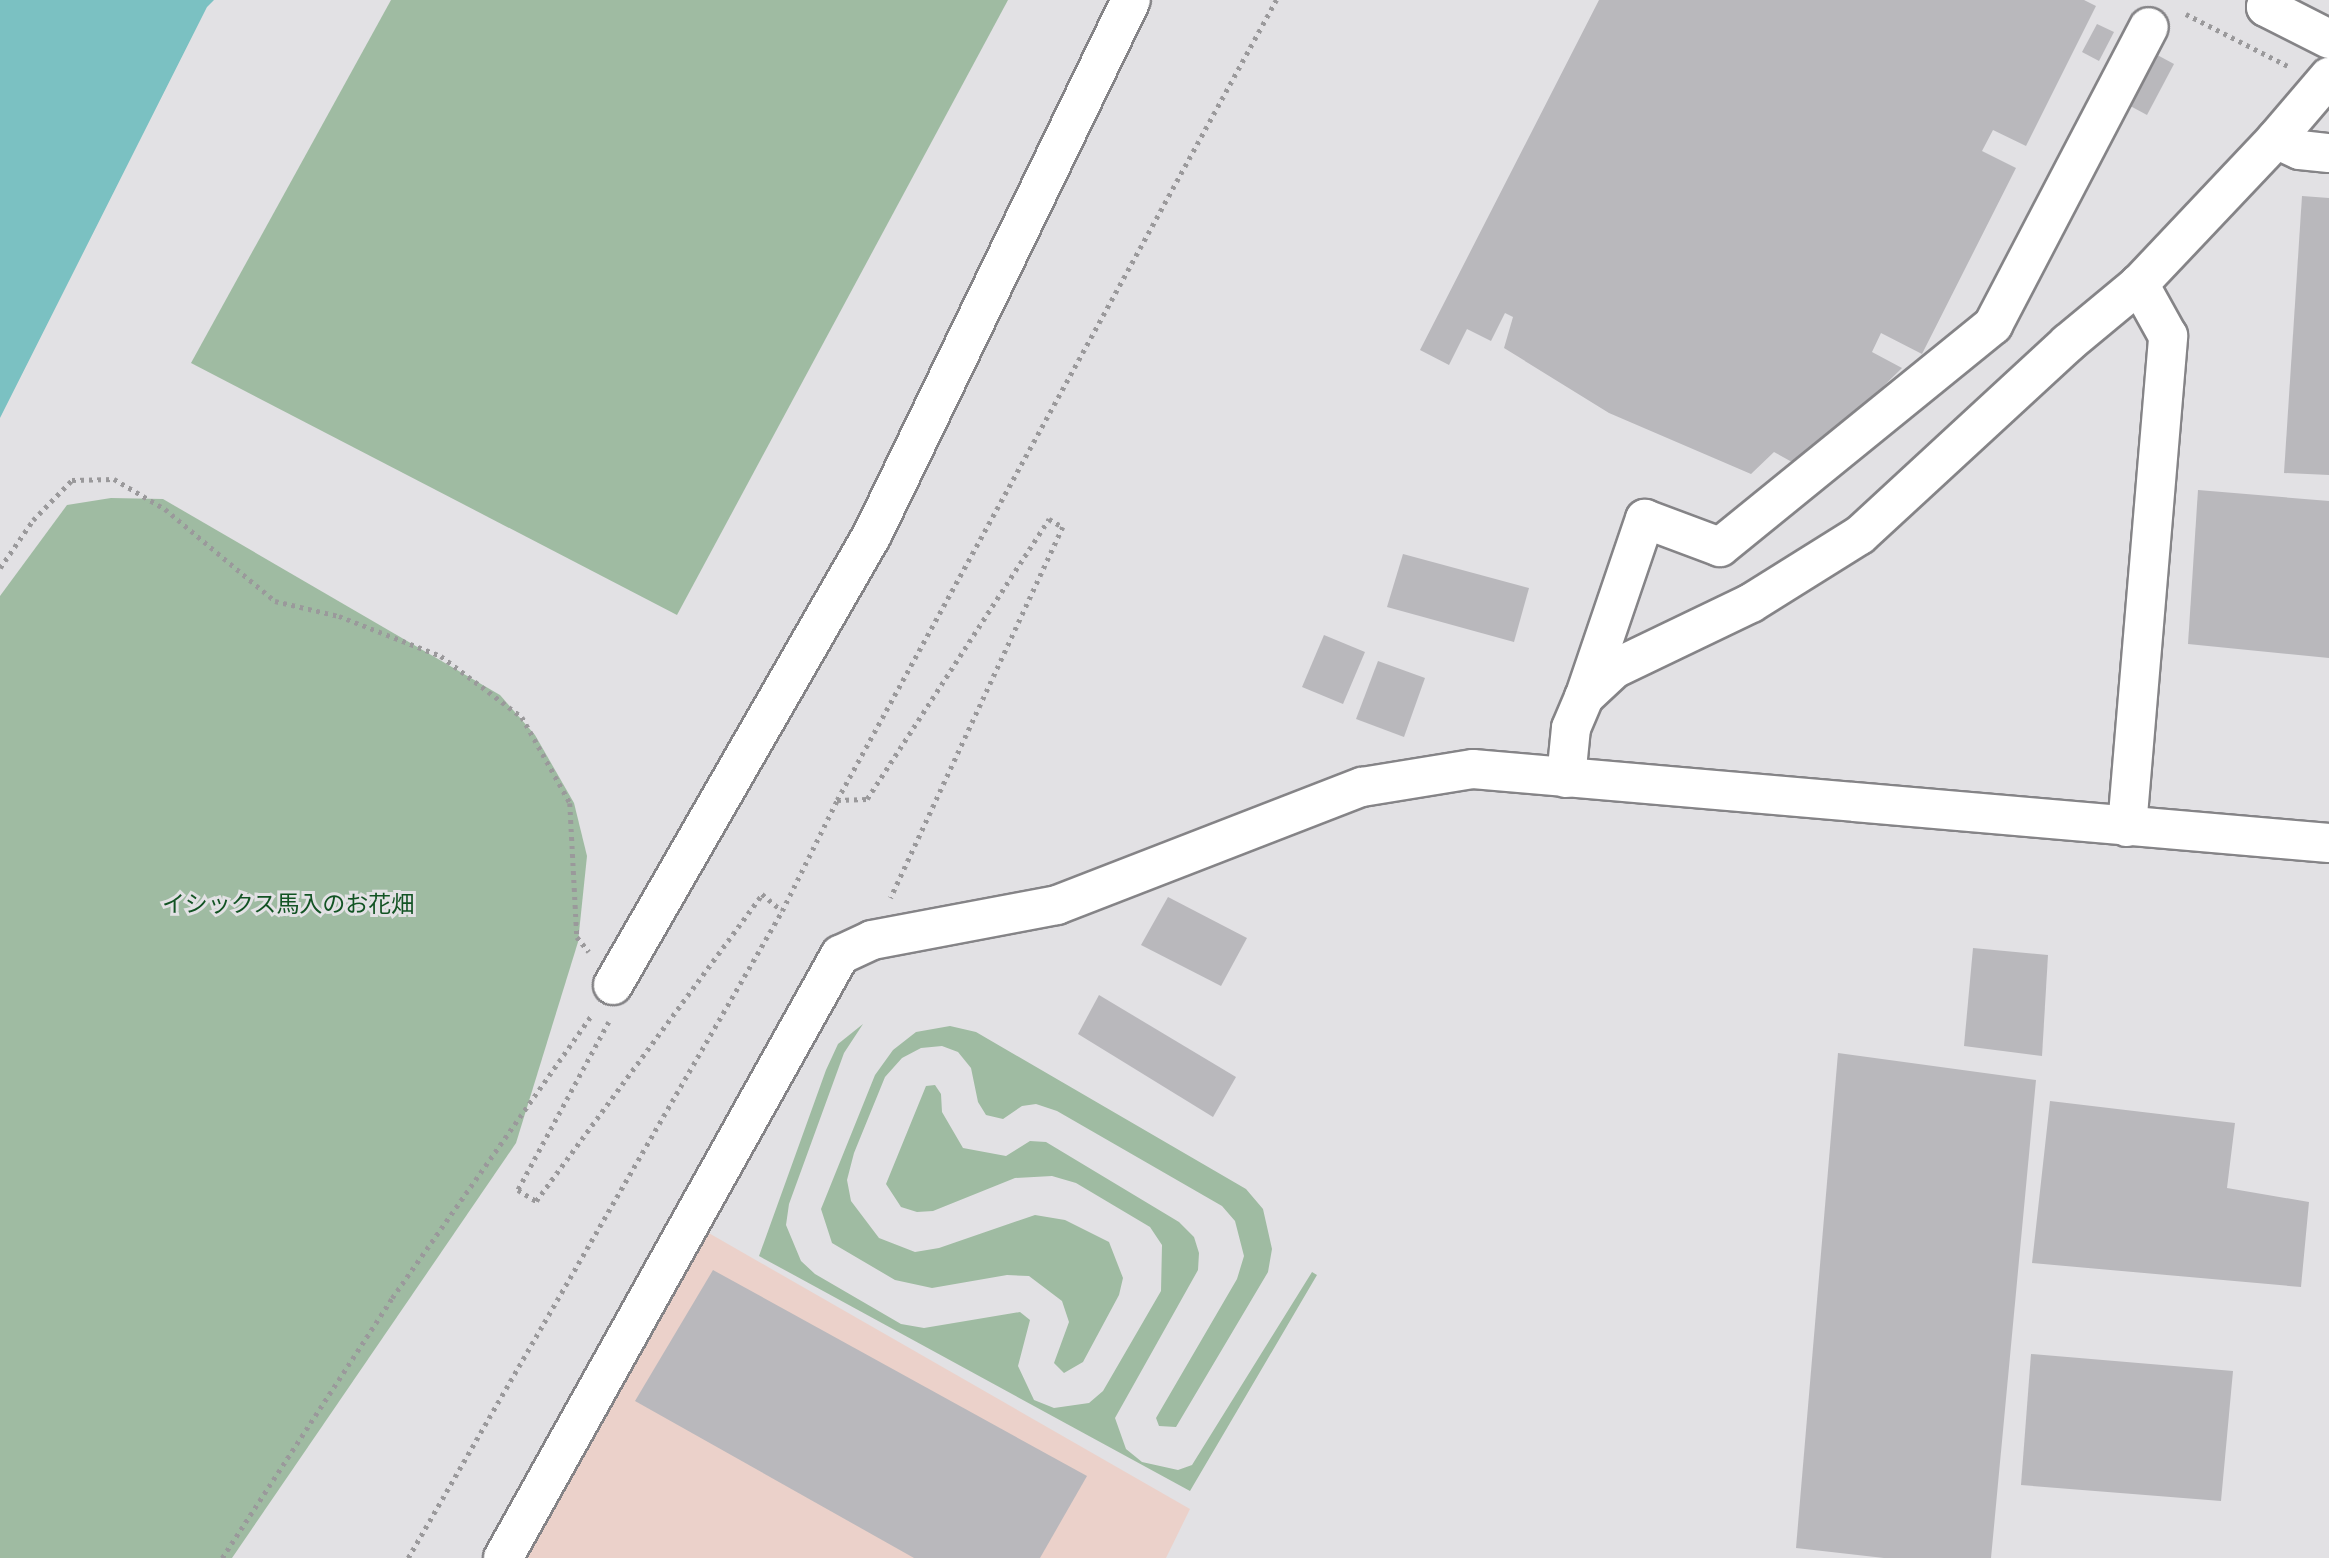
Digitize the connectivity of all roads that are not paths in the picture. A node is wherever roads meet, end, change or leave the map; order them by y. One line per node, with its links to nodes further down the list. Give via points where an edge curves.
1 (1131, 0): 13 (street, via 872,535)
2 (2270, 0): 4 (street, via 2266,7)
3 (2162, 18): 9 (street, via 1993,325 1720,548 1645,519)
4 (2329, 39)
5 (2326, 80): 6 (street)
6 (2276, 139): 7 (street, via 2300,150); 8 (street)
7 (2329, 153)
8 (2139, 284): 9 (street, via 2068,343 1860,536 1751,603 1614,669); 11 (street, via 2168,336)
9 (1584, 697): 10 (street, via 1571,728)
10 (1566, 778): 11 (street); 14 (street, via 1473,769 1362,787 1057,905 872,940 840,954)
11 (2127, 827): 12 (street)
12 (2329, 843)
13 (607, 983)
14 (503, 1558)

